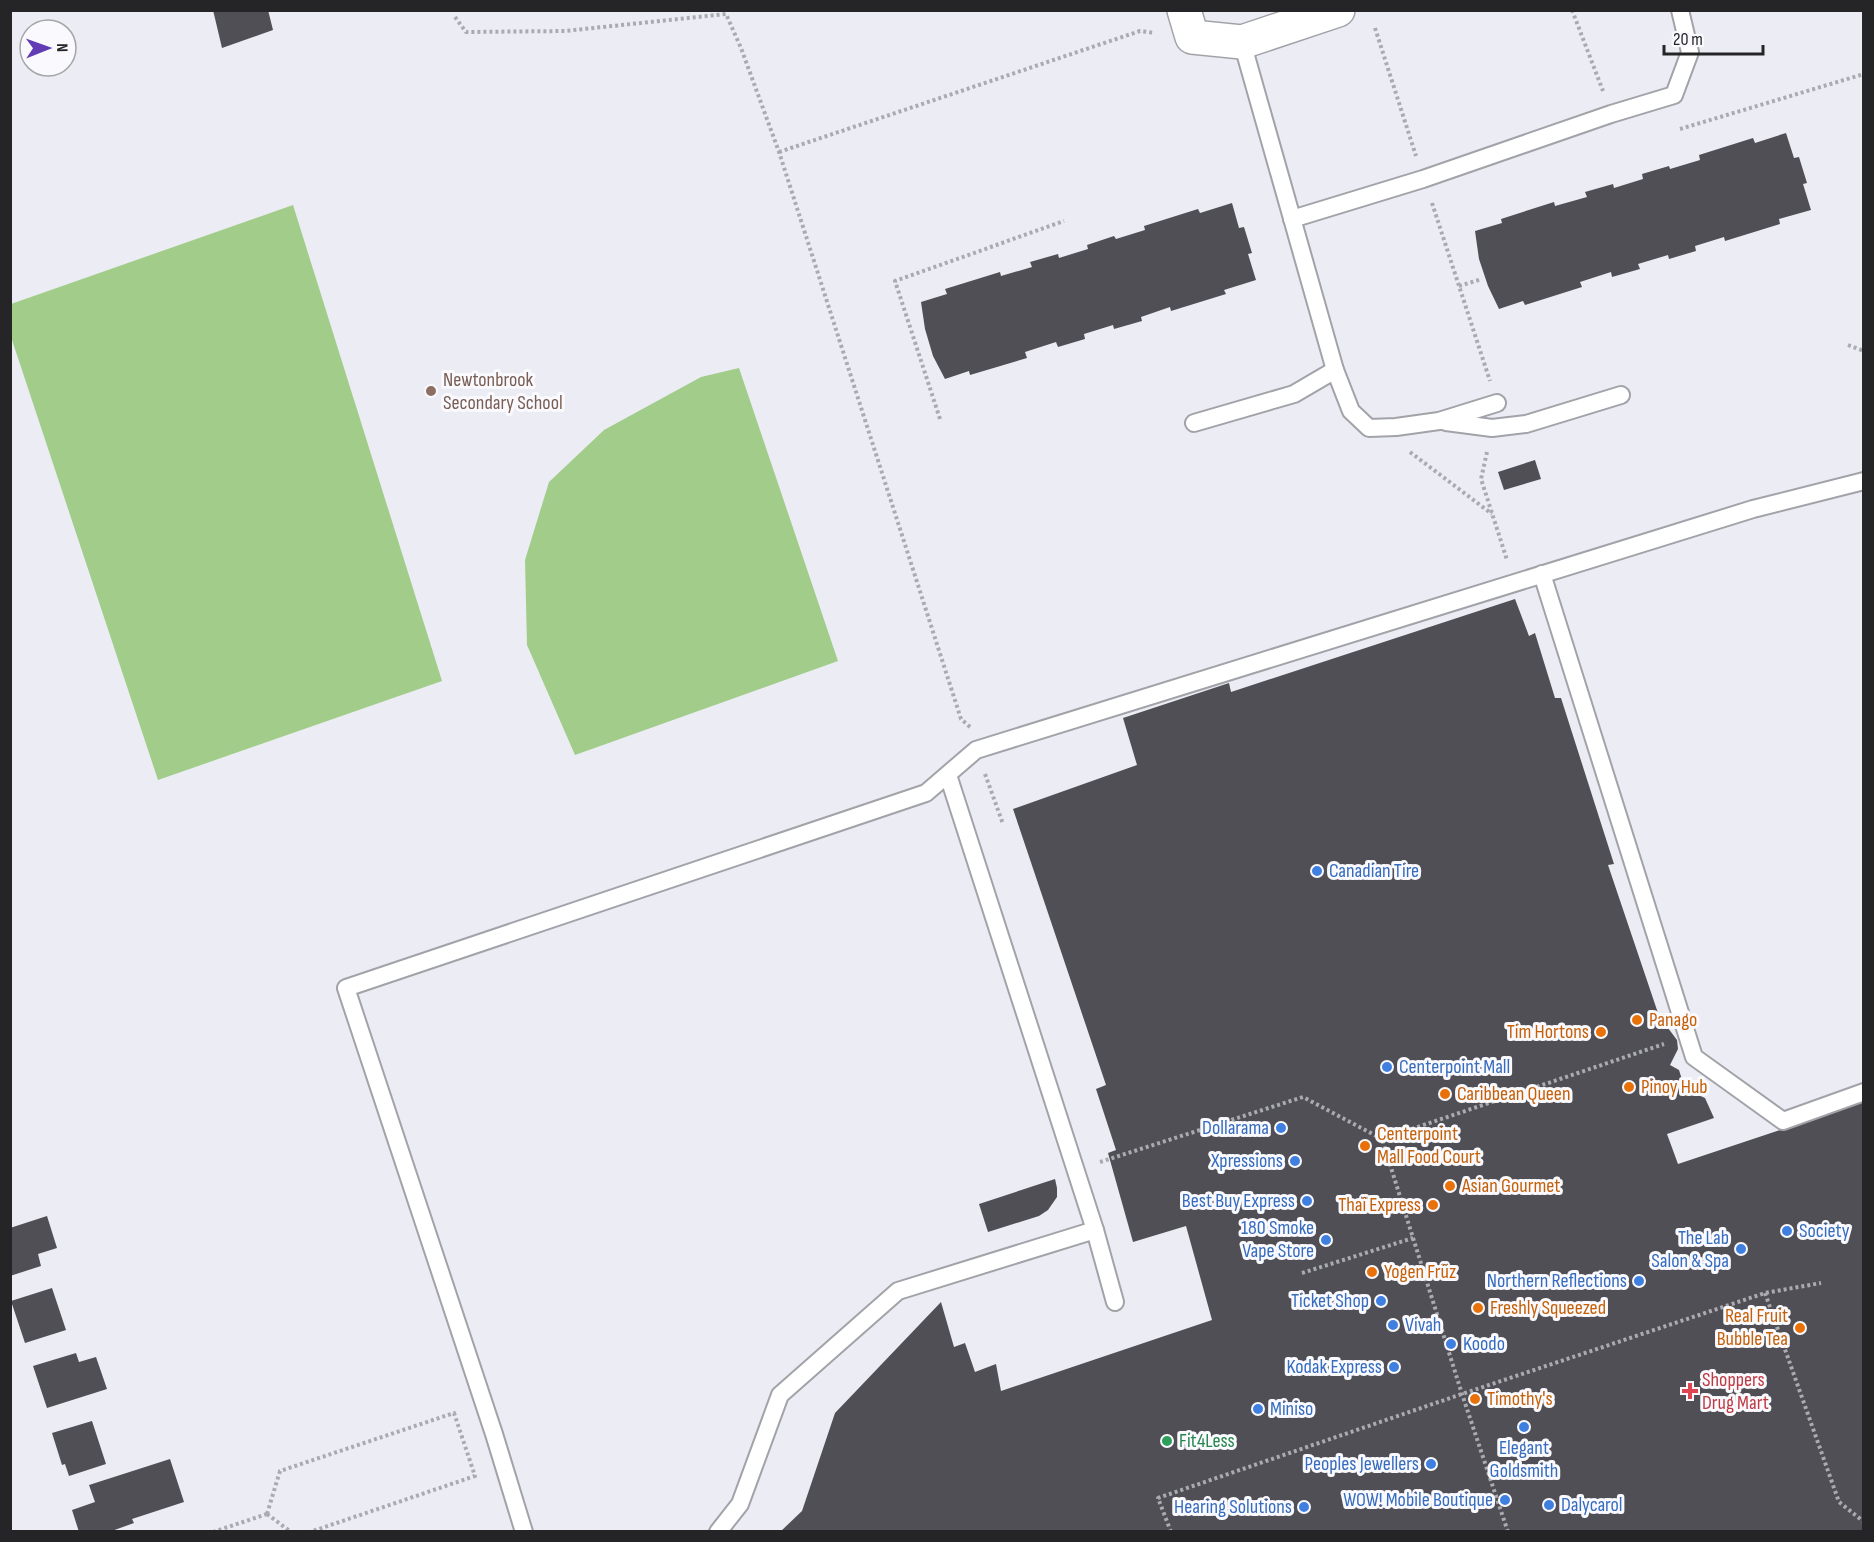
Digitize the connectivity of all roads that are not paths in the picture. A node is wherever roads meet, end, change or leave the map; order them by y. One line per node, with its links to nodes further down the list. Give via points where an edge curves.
1 (1338, 10): 3 (street)
2 (1680, 10): 6 (lane, via 1690,52 1674,95)
3 (1284, 19): 5 (street)
4 (1188, 24): 5 (street)
5 (1242, 42): 6 (lane)
6 (1292, 219): 7 (lane)
7 (1335, 370): 10 (lane, via 1352,411 1369,428); 11 (lane, via 1294,394)
8 (1621, 395): 10 (lane, via 1526,424 1492,428)
9 (1497, 403): 10 (lane)
10 (1439, 421)
11 (1194, 423)
12 (1863, 481): 13 (lane, via 1753,509)
13 (1542, 574): 14 (lane, via 976,750); 15 (lane, via 1694,1057 1783,1121)
14 (948, 775): 16 (lane); 18 (lane, via 926,793 346,988)
15 (1863, 1092)
16 (1095, 1230): 17 (lane); 19 (lane, via 898,1291 780,1395 740,1504)
17 (1116, 1302)
18 (524, 1532)
19 (718, 1532)

